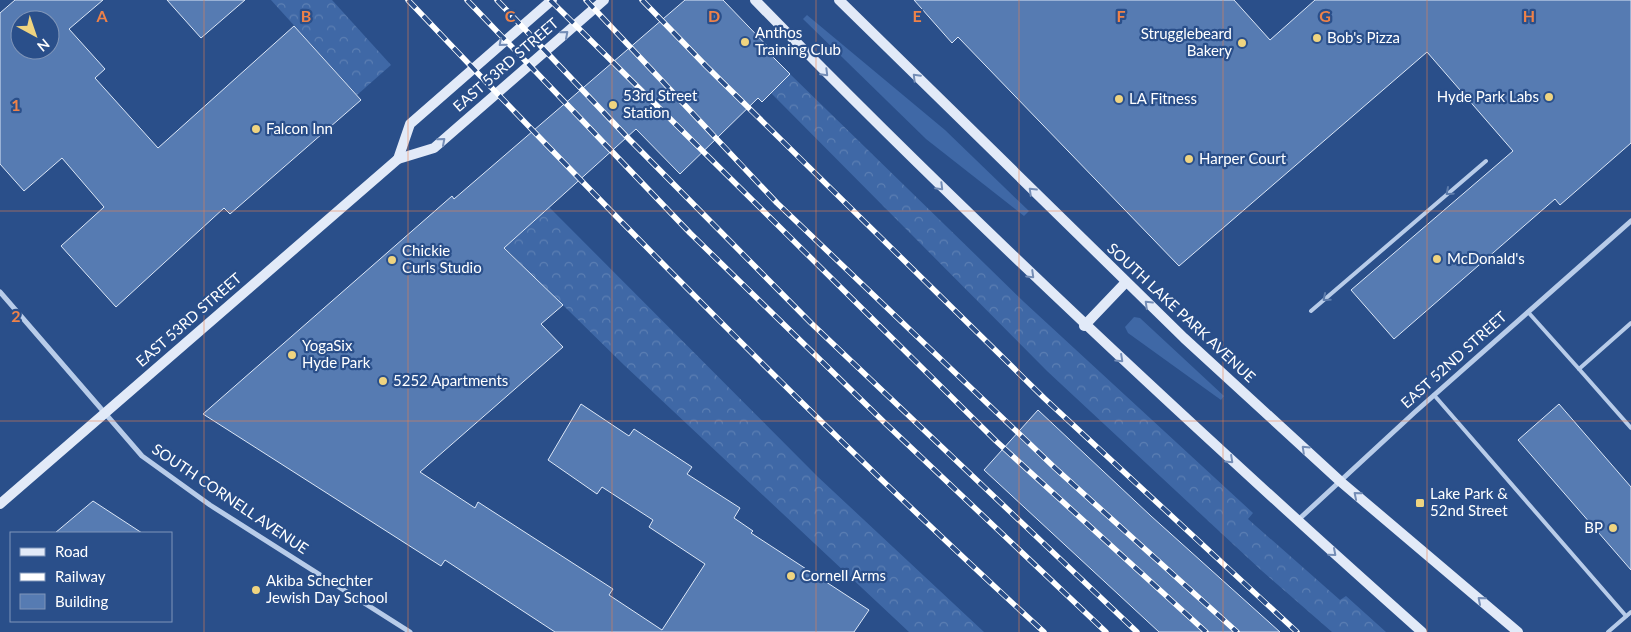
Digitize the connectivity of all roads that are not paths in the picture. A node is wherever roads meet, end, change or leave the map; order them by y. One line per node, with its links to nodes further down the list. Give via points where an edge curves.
1 (552, 0): 5 (main road, EAST 53RD STREET, one-way to 5, via 410,124)
2 (604, 0): 5 (main road, EAST 53RD STREET, one-way to 2, via 434,148)
3 (755, 0): 13 (main road, one-way to 13, via 906,154)
4 (840, 0): 8 (main road, SOUTH LAKE PARK AVENUE, one-way to 4)
5 (398, 159): 16 (main road, EAST 53RD STREET)
6 (1486, 161): 10 (lane, one-way to 10)
7 (1631, 221): 11 (street, EAST 52ND STREET)
8 (1126, 282): 13 (main road); 18 (main road, SOUTH LAKE PARK AVENUE, one-way to 8)
9 (0, 292): 16 (street, SOUTH CORNELL AVENUE)
10 (1311, 311)
11 (1528, 312): 14 (lane); 15 (street, EAST 52ND STREET)
12 (1631, 323): 14 (lane)
13 (1084, 326): 20 (main road, one-way to 20)
14 (1579, 369): 17 (lane)
15 (1434, 395): 18 (street, EAST 52ND STREET); 22 (lane)
16 (105, 413): 19 (main road, EAST 53RD STREET); 23 (street, SOUTH CORNELL AVENUE, via 142,456 210,505)
17 (1631, 428)
18 (1341, 482): 20 (street, EAST 52ND STREET); 25 (main road, SOUTH LAKE PARK AVENUE, one-way to 18)
19 (0, 504)
20 (1297, 521): 24 (main road, one-way to 24)
21 (1631, 612): 22 (lane)
22 (1626, 616): 26 (lane)
23 (410, 632)
24 (1422, 632)
25 (1518, 632)
26 (1608, 632)

